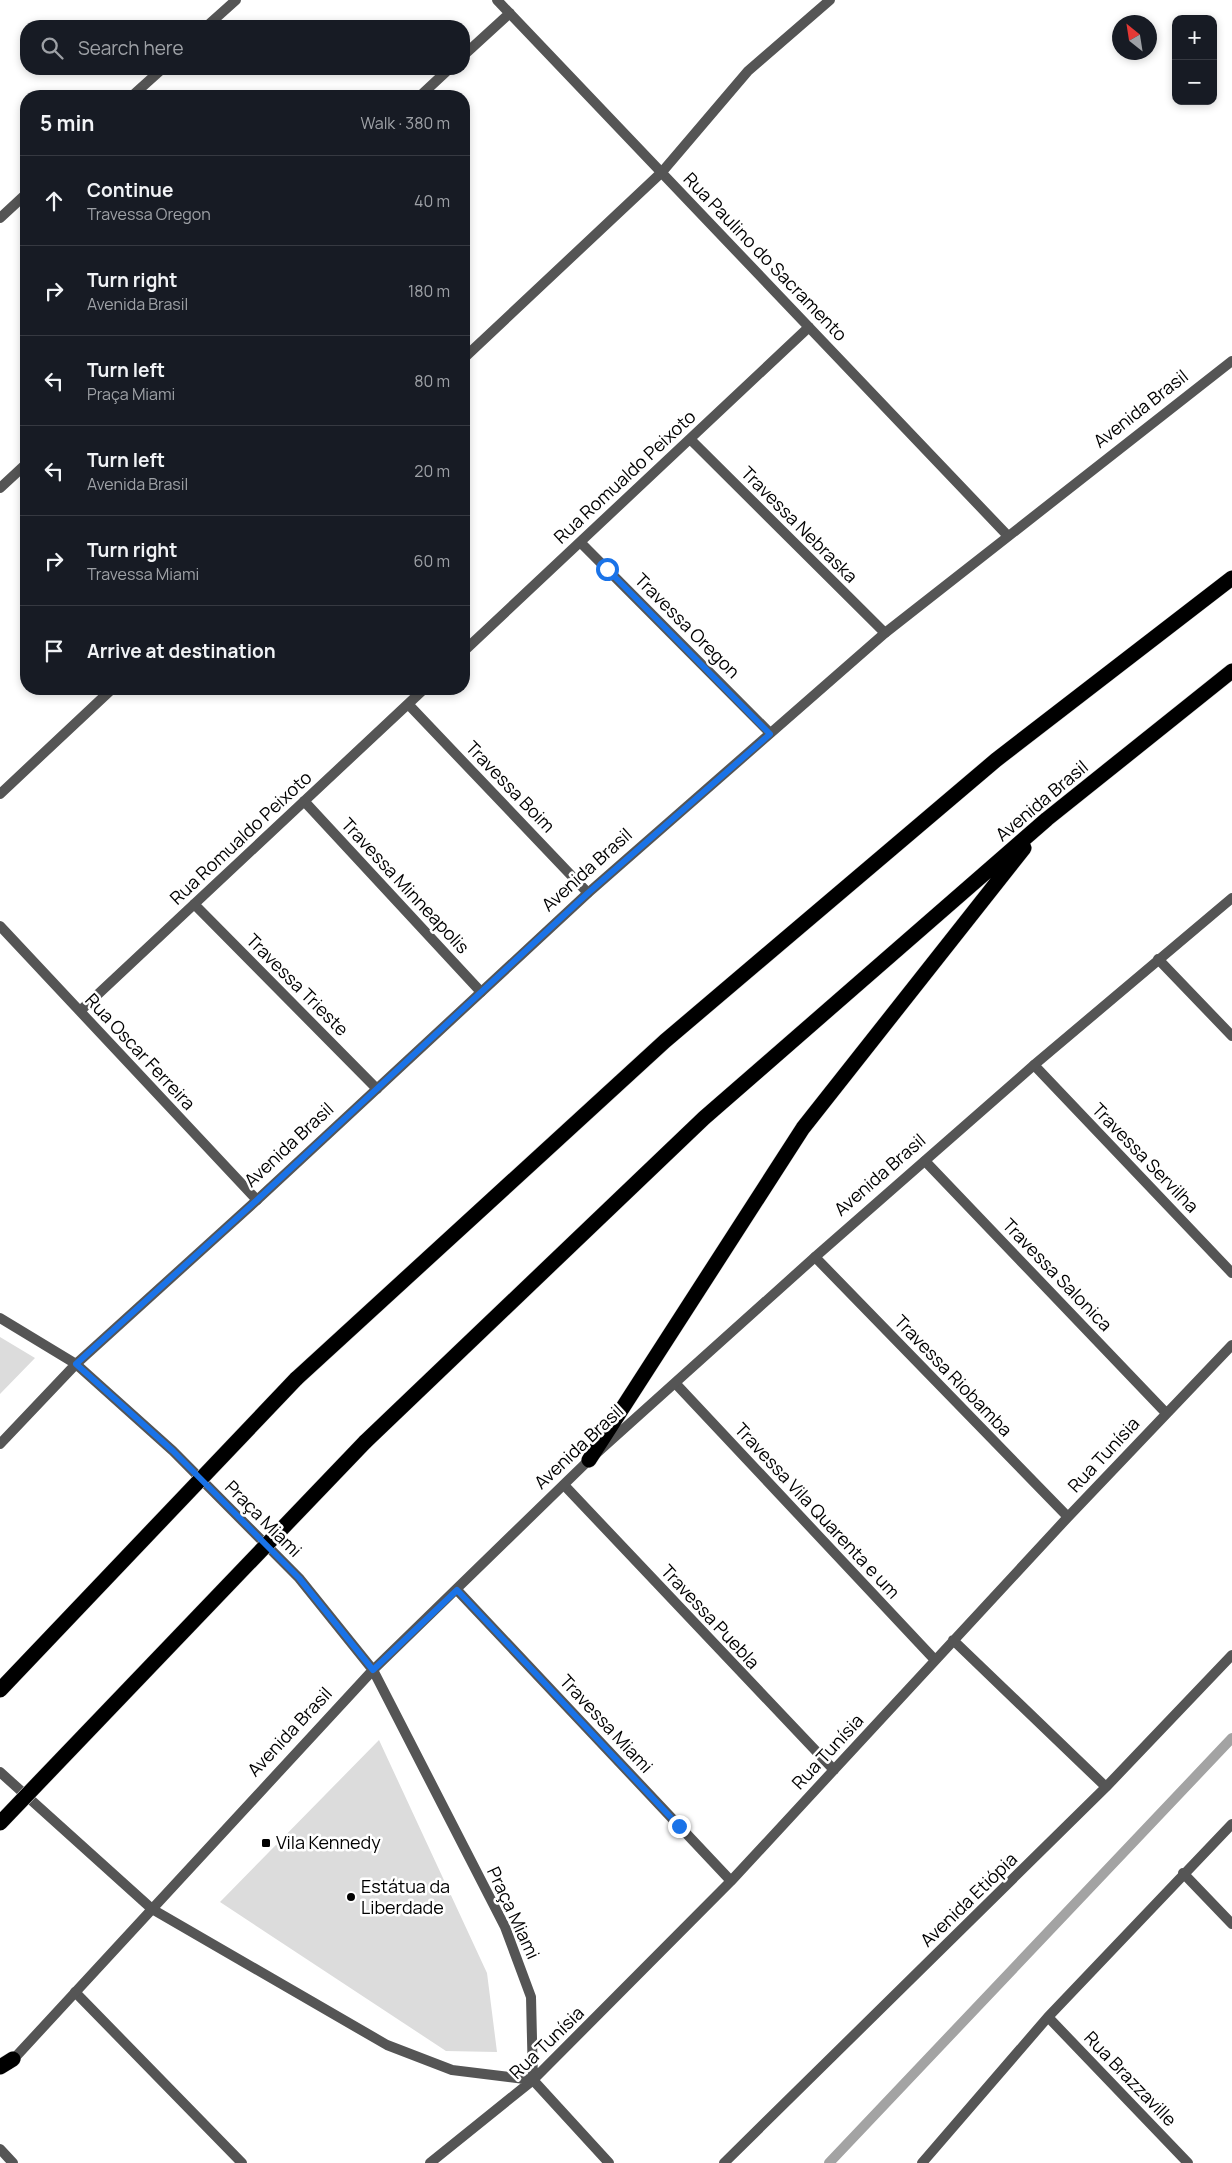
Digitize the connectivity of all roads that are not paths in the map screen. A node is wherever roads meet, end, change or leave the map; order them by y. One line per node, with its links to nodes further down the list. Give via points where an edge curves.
1 (236, 0): 5 (street)
2 (497, 0): 4 (street, Rua Paulino do Sacramento)
3 (830, 0): 11 (street, via 748,71)
4 (510, 13): 6 (street); 11 (street, Rua Paulino do Sacramento)
5 (214, 20)
6 (470, 50)
7 (155, 75): 9 (street)
8 (443, 75): 10 (street)
9 (139, 90)
10 (427, 90)
11 (662, 172): 14 (street, Rua Paulino do Sacramento); 15 (street)
12 (20, 200): 13 (street)
13 (0, 218)
14 (810, 327): 17 (street, Rua Romualdo Peixoto); 20 (street, Rua Paulino do Sacramento)
15 (470, 352)
16 (1232, 362): 20 (street, Avenida Brasil)
17 (690, 439): 21 (street, Rua Romualdo Peixoto); 23 (street, Travessa Nebraska)
18 (20, 470): 19 (street)
19 (0, 488)
20 (1008, 536): 23 (street, Avenida Brasil)
21 (580, 542): 24 (street, Rua Romualdo Peixoto); 29 (street, Travessa Oregon)
22 (1232, 578): 61 (highway, bridge, via 996,760 665,1041 296,1380)
23 (885, 633): 29 (street, Avenida Brasil)
24 (470, 646)
25 (1232, 671): 32 (highway, Avenida Brasil)
26 (106, 695): 30 (street)
27 (418, 695): 28 (street, Rua Romualdo Peixoto)
28 (408, 704): 31 (street, Rua Romualdo Peixoto); 33 (street, Travessa Boim)
29 (770, 734): 33 (street, Avenida Brasil)
30 (0, 794)
31 (304, 801): 35 (street, Rua Romualdo Peixoto); 38 (street, Travessa Minneapolis)
32 (1047, 819): 53 (highway, via 803,1128); 65 (highway, Avenida Brasil, bridge, via 704,1118 365,1442)
33 (588, 893): 38 (street, Avenida Brasil)
34 (1232, 898): 37 (street, Avenida Brasil)
35 (194, 904): 39 (street, Rua Romualdo Peixoto); 42 (street, Travessa Trieste)
36 (0, 926): 39 (street, Rua Oscar Ferreira)
37 (1158, 959): 40 (street); 41 (street, Avenida Brasil)
38 (481, 992): 42 (street, Avenida Brasil)
39 (80, 1011): 44 (street, Rua Oscar Ferreira)
40 (1232, 1036)
41 (1034, 1065): 43 (street, Avenida Brasil); 46 (street, Travessa Servilha)
42 (376, 1089): 44 (street, Avenida Brasil)
43 (924, 1161): 45 (street, Avenida Brasil); 51 (street, Travessa Salonica)
44 (257, 1200): 49 (street, Avenida Brasil)
45 (816, 1257): 50 (street, Avenida Brasil); 55 (street, Travessa Riobamba)
46 (1232, 1273)
47 (0, 1318): 49 (street, Praça Miami)
48 (1232, 1345): 51 (street, Rua Tunísia)
49 (76, 1364): 52 (street, Avenida Brasil); 60 (street, Praça Miami, via 173,1451 299,1578)
50 (676, 1384): 53 (street, Avenida Brasil); 59 (street, Travessa Vila Quarenta e um)
51 (1166, 1413): 55 (street, Rua Tunísia)
52 (0, 1444)
53 (589, 1460): 54 (street, Avenida Brasil)
54 (564, 1485): 56 (street, Avenida Brasil); 62 (street, Travessa Puebla)
55 (1068, 1517): 57 (street, Rua Tunísia)
56 (457, 1590): 60 (street, Avenida Brasil); 68 (street, Travessa Miami)
57 (953, 1640): 59 (street, Rua Tunísia); 64 (street)
58 (1232, 1655): 64 (street, Avenida Etiópia)
59 (935, 1660): 62 (street, Rua Tunísia)
60 (373, 1670): 69 (street, Avenida Brasil); 76 (street, Praça Miami, via 505,1927 531,1996)
61 (0, 1690)
62 (834, 1770): 68 (street, Rua Tunísia)
63 (0, 1772): 69 (street)
64 (1106, 1788): 82 (street, Avenida Etiópia)
65 (0, 1823)
66 (1232, 1824): 67 (street)
67 (1183, 1874): 70 (street); 72 (street)
68 (731, 1881): 76 (street, Rua Tunísia)
69 (152, 1908): 71 (street, Avenida Brasil); 76 (street, via 387,2045 452,2070)
70 (1232, 1924)
71 (75, 1992): 73 (street, Avenida Brasil); 79 (street)
72 (1048, 2017): 83 (street); 84 (street, Rua Brazzaville)
73 (13, 2059): 74 (highway); 75 (street, Avenida Brasil)
74 (0, 2067)
75 (0, 2074)
76 (533, 2080): 80 (street, Rua Tunísia); 81 (street)
77 (0, 2149): 78 (street)
78 (13, 2163)
79 (242, 2163)
80 (430, 2163)
81 (609, 2163)
82 (724, 2163)
83 (922, 2163)
84 (1188, 2163)

